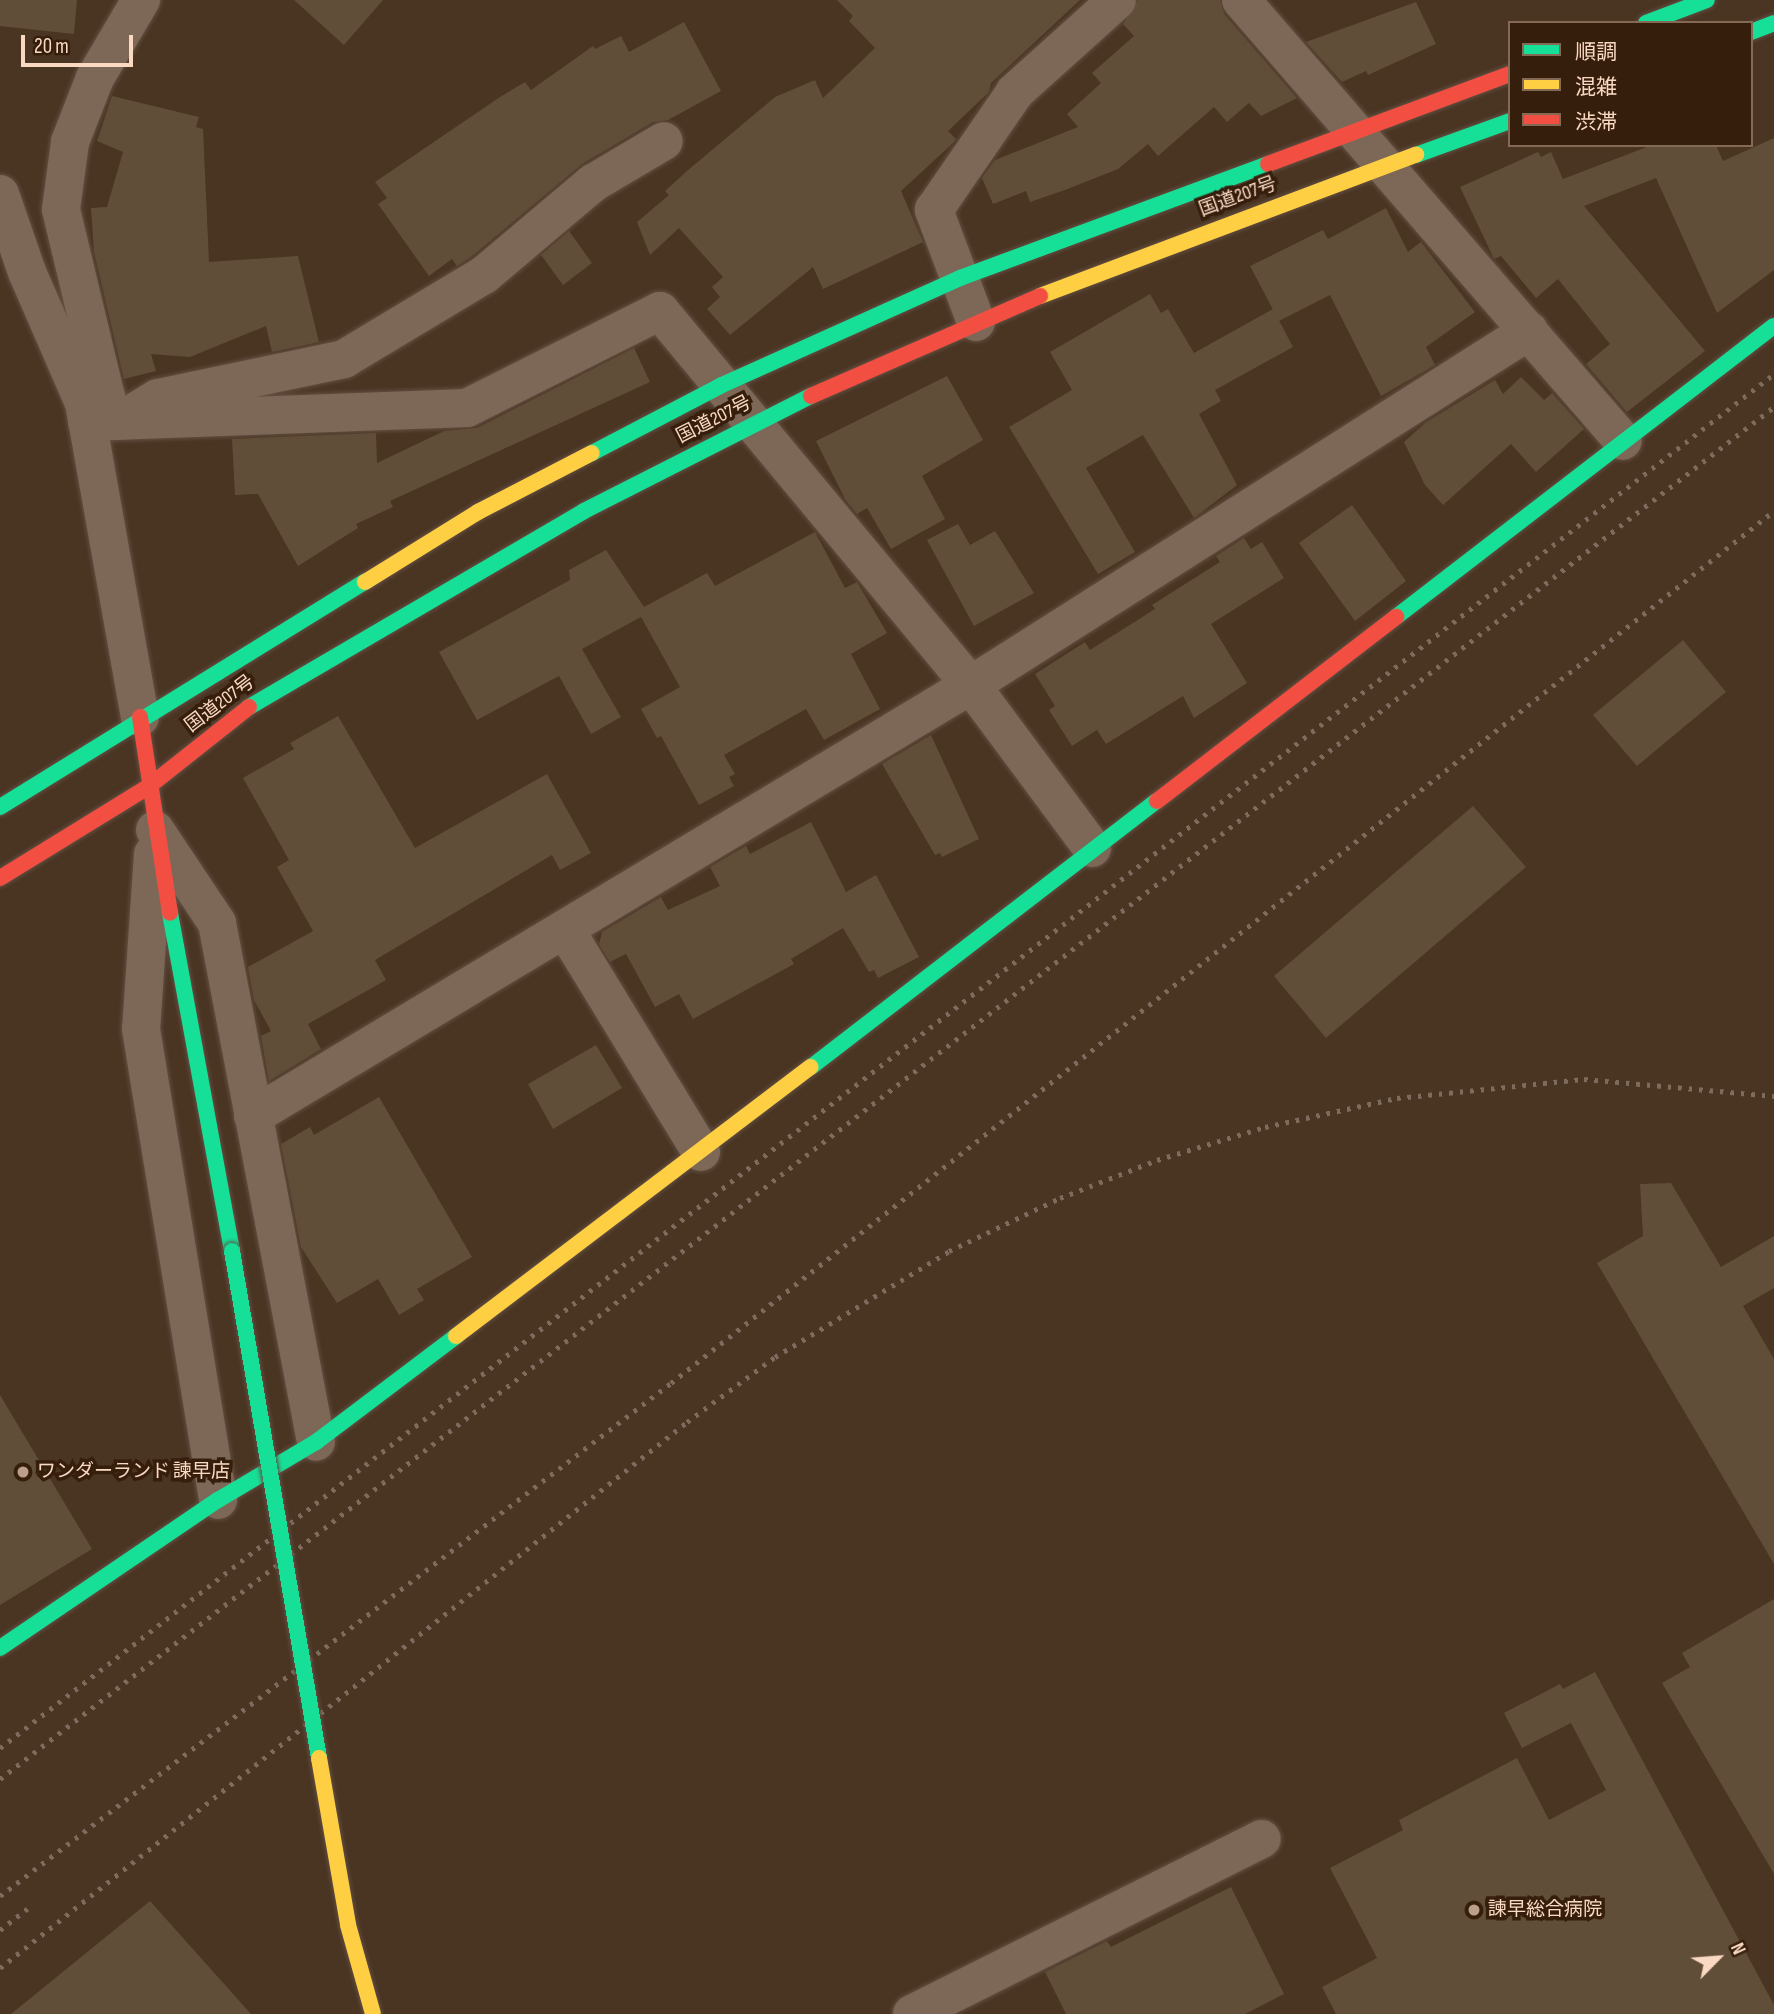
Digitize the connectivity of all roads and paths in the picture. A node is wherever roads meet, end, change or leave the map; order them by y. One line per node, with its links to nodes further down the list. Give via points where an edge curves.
1 (141, 0): 19 (street, via 95,78 71,142 61,209 106,397)
2 (1117, 0): 14 (street, via 1015,92 934,210)
3 (1241, 0): 10 (street)
4 (1707, 0): 5 (street)
5 (1651, 21)
6 (1774, 23): 7 (street)
7 (1753, 31)
8 (1508, 75): 10 (street)
9 (1508, 122): 12 (street, 国道207号)
10 (1356, 131): 12 (street); 14 (street)
11 (664, 141): 19 (street, via 593,183 484,275 344,359)
12 (1386, 166): 15 (street, 国道207号, via 1176,242); 17 (street)
13 (0, 194): 19 (street, via 27,272)
14 (960, 278): 15 (street); 18 (street)
15 (976, 323): 20 (street, 国道207号)
16 (1774, 326): 21 (street)
17 (1529, 331): 21 (street); 22 (street)
18 (722, 385): 19 (street, via 660,311 467,408); 20 (street); 23 (street, via 478,512)
19 (96, 415): 23 (street)
20 (752, 423): 22 (street); 24 (street, 国道207号, via 584,511 258,699)
21 (1623, 441): 27 (street)
22 (971, 684): 27 (street); 29 (street)
23 (140, 717): 24 (street); 25 (street)
24 (148, 787): 26 (street); 28 (street, 国道207号)
25 (0, 807)
26 (155, 830): 30 (street, via 217,923); 33 (street, via 141,1029); 36 (street, bridge, via 348,1925)
27 (1092, 848): 31 (street)
28 (0, 878)
29 (565, 929): 30 (street); 31 (street)
30 (253, 1116): 32 (street)
31 (701, 1153): 32 (street)
32 (316, 1442): 33 (street)
33 (218, 1500): 34 (street)
34 (0, 1648)
35 (1262, 1839): 37 (street)
36 (373, 2014)
37 (912, 2014)

